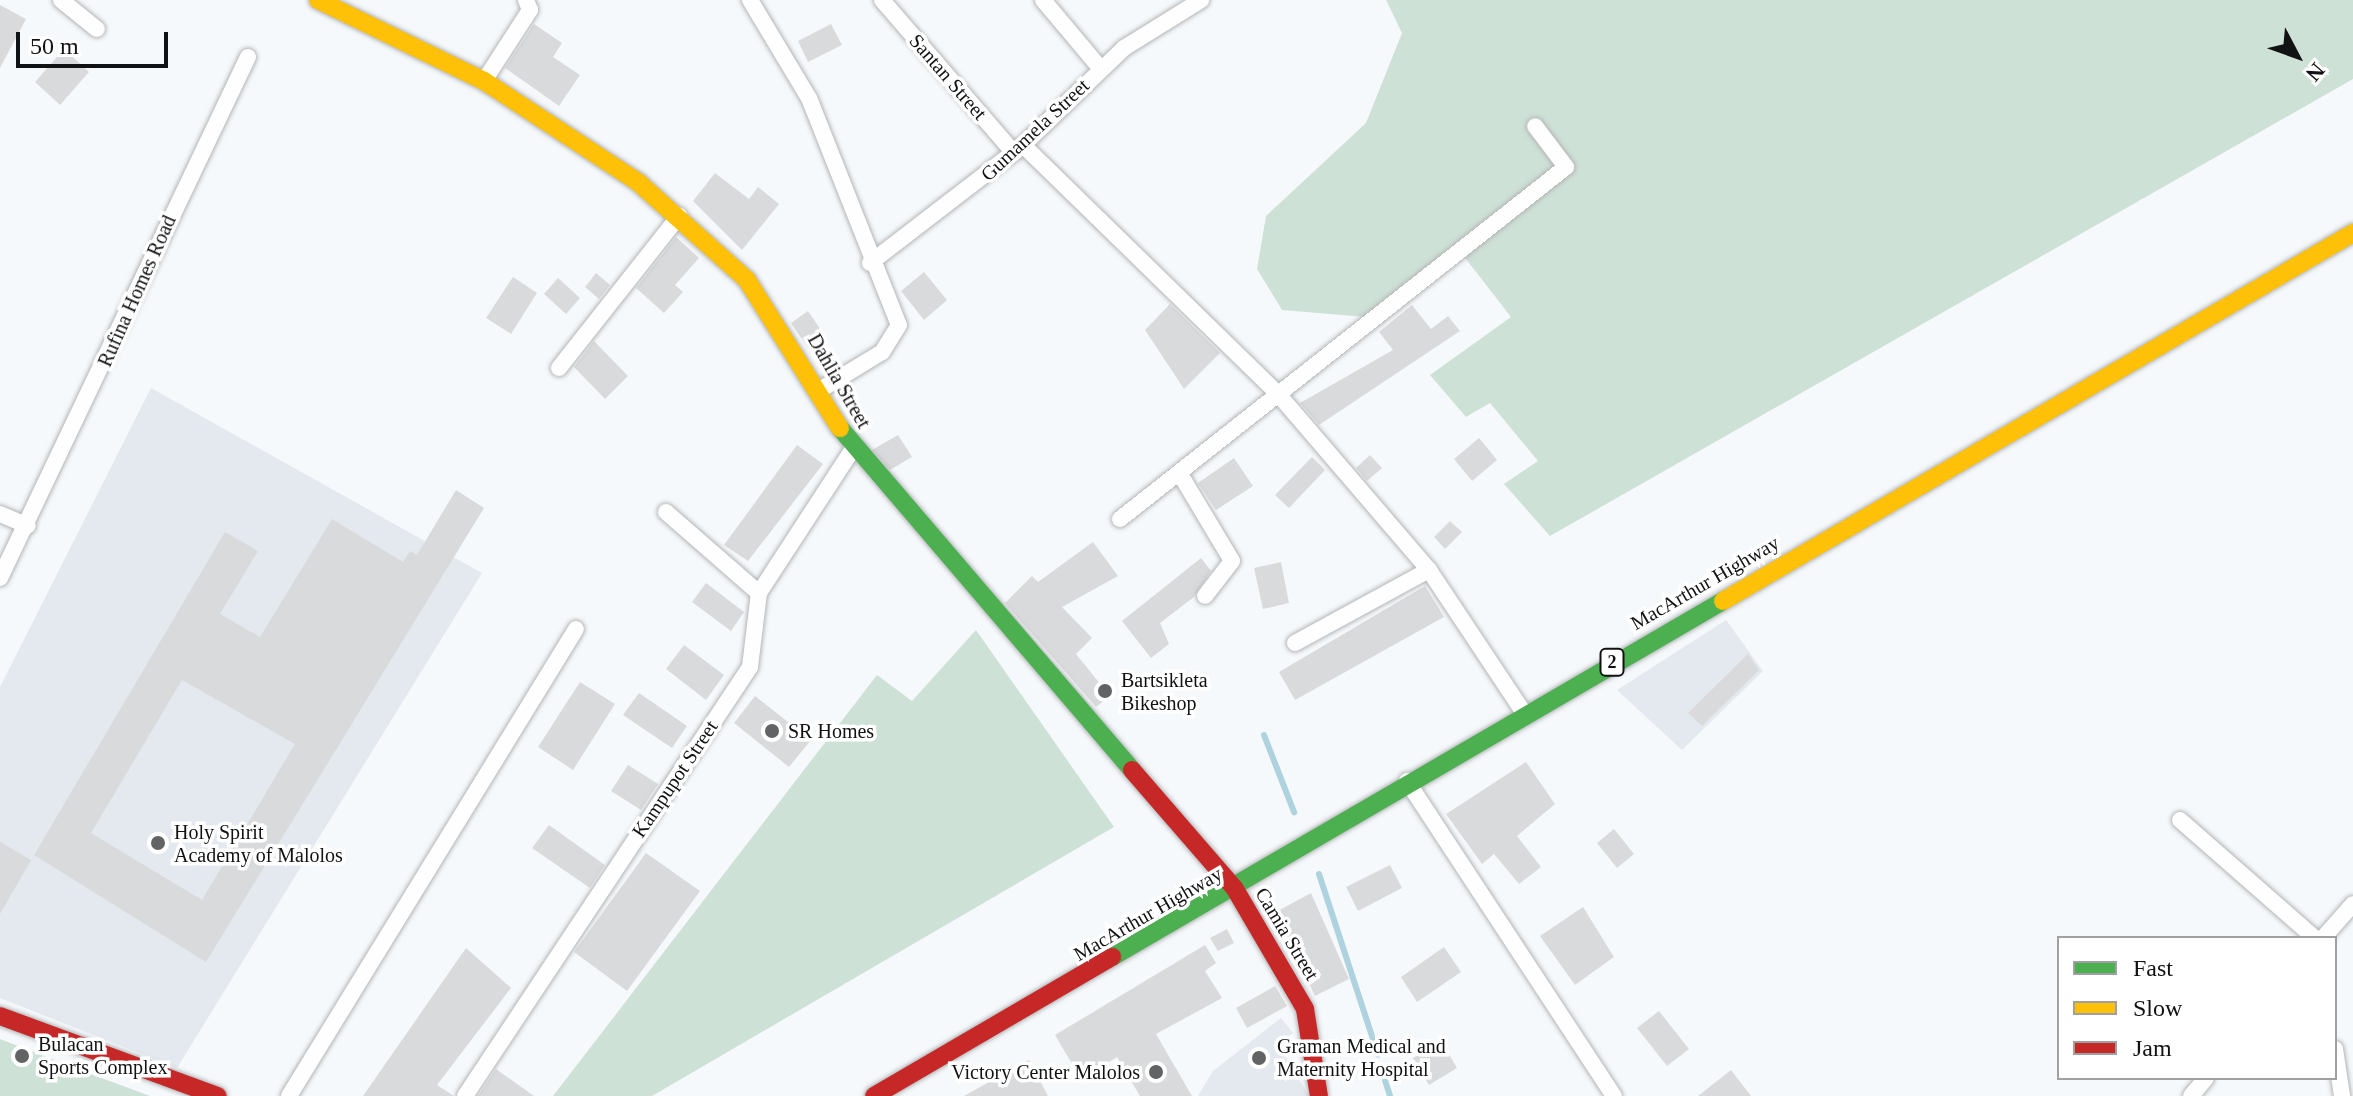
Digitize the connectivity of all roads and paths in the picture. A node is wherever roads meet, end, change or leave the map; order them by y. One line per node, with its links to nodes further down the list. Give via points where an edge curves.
1 (61, 0): 8 (street)
2 (318, 0): 11 (main road, Dahlia Street)
3 (526, 0): 11 (street, via 530,10)
4 (750, 0): 16 (street, via 809,98)
5 (882, 0): 13 (street, Santan Street)
6 (1043, 0): 10 (street)
7 (1201, 0): 10 (street, Gumamela Street)
8 (97, 29)
9 (248, 57): 25 (street, Rufina Homes Road)
10 (1101, 69): 13 (street, Gumamela Street)
11 (484, 81): 14 (main road, Dahlia Street)
12 (1535, 126): 19 (street, via 1566,167)
13 (1019, 149): 16 (street, Gumamela Street); 19 (street, Santan Street)
14 (679, 216): 17 (street); 18 (main road, Dahlia Street, via 747,280)
15 (2353, 233): 32 (main road, MacArthur Highway / 2)
16 (870, 263): 18 (street, via 899,325 894,341)
17 (559, 368)
18 (820, 390): 20 (main road, Dahlia Street)
19 (1279, 395): 21 (street); 26 (street, Santan Street)
20 (853, 449): 28 (street, Kampupot Street); 35 (main road, Dahlia Street)
21 (1180, 474): 24 (street); 29 (street, via 1232,561)
22 (666, 512): 28 (street)
23 (0, 514): 25 (street)
24 (1120, 519)
25 (28, 526): 27 (street, Rufina Homes Road)
26 (1429, 570): 31 (street); 32 (street, Santan Street)
27 (0, 578)
28 (759, 593): 44 (street, Kampupot Street, via 750,667)
29 (1205, 596)
30 (576, 629): 43 (street)
31 (1295, 643)
32 (1524, 713): 33 (main road, MacArthur Highway / 2)
33 (1407, 781): 35 (main road, MacArthur Highway / 2); 47 (street)
34 (2180, 820): 37 (street)
35 (1235, 889): 45 (main road, MacArthur Highway / 2); 46 (main road, Camia Street, via 1305,1009)
36 (2353, 904): 38 (street)
37 (2313, 936)
38 (2325, 936)
39 (0, 1016): 42 (main road)
40 (2337, 1062): 49 (street)
41 (2204, 1080): 48 (street)
42 (218, 1096)
43 (289, 1096)
44 (465, 1096)
45 (874, 1096)
46 (1319, 1096)
47 (1614, 1096)
48 (2191, 1096)
49 (2342, 1096)

